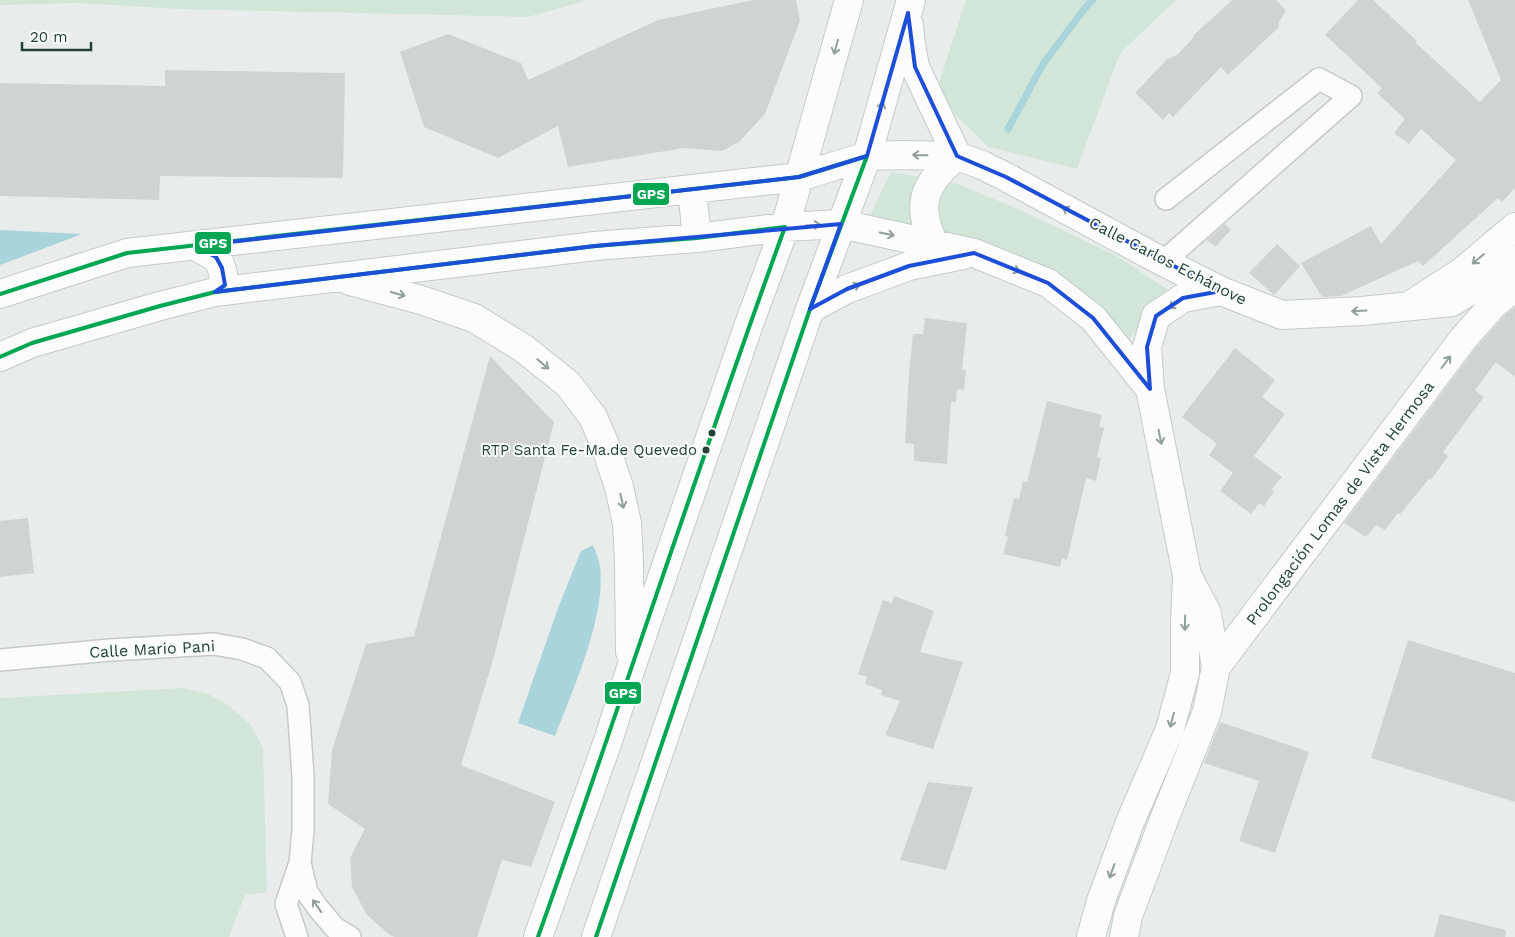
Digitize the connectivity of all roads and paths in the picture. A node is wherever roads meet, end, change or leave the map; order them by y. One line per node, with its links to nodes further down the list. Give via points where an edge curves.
1 (849, 0): 5 (street, one-way to 5)
2 (910, 6): 3 (street, one-way to 2); 4 (street, via 915,67)
3 (867, 156): 4 (street, Calle Carlos Echánove, one-way to 3); 5 (street, Calle Carlos Echánove); 8 (street)
4 (957, 156): 12 (street, via 934,178 925,193 926,228); 16 (street, Calle Carlos Echánove, one-way to 4, via 1006,177)
5 (799, 177): 6 (street, Calle Carlos Echánove); 9 (street)
6 (692, 189): 11 (street); 13 (street, Calle Carlos Echánove)
7 (1166, 199): 16 (street, via 1319,78 1352,96)
8 (841, 224): 9 (street, Prolongación Lomas de Vista Hermosa, one-way to 8); 12 (street, Prolongación Lomas de Vista Hermosa, one-way to 12); 23 (street)
9 (784, 227): 11 (street, Prolongación Lomas de Vista Hermosa); 29 (street)
10 (1515, 227): 22 (street, Calle Carlos Echánove, one-way to 22, via 1463,271)
11 (697, 238): 17 (street, Prolongación Lomas de Vista Hermosa, via 596,246)
12 (934, 244): 14 (street, Prolongación Lomas de Vista Hermosa)
13 (194, 246): 20 (street, via 216,257 222,268 225,284); 21 (street, Calle Carlos Echánove, via 127,253)
14 (974, 253): 23 (street, one-way to 14, via 847,289 909,266); 25 (street, Prolongación Lomas de Vista Hermosa, one-way to 25, via 1056,289 1093,318)
15 (1515, 260): 22 (street, via 1452,302)
16 (1164, 262): 19 (street, Calle Carlos Echánove)
17 (334, 277): 20 (street, Prolongación Lomas de Vista Hermosa); 29 (street, one-way to 29, via 422,300 474,318 523,348 568,384 593,418 609,456 627,523)
18 (1515, 287): 28 (street, Prolongación Lomas de Vista Hermosa, one-way to 18, via 1463,339 1494,304)
19 (1221, 290): 22 (street, Calle Carlos Echánove, one-way to 19, via 1282,315); 25 (street, one-way to 25, via 1183,298 1156,316 1147,348)
20 (215, 292): 24 (street, Prolongación Lomas de Vista Hermosa, via 41,340)
21 (0, 294)
22 (1407, 307)
23 (810, 309): 34 (street)
24 (0, 357)
25 (1150, 389): 26 (street, Prolongación Lomas de Vista Hermosa, one-way to 26)
26 (1187, 575): 28 (street, Prolongación Lomas de Vista Hermosa, via 1207,613); 35 (street, one-way to 35, via 1185,673 1180,692 1170,729 1130,822)
27 (0, 660): 30 (street, Calle Mario Pani, via 214,644 267,658 290,682 298,705 303,776)
28 (1216, 667): 36 (street, Prolongación Lomas de Vista Hermosa, via 1207,712 1161,826 1128,916)
29 (630, 671): 33 (street)
30 (300, 863): 31 (street, Calle Mario Pani, via 286,904); 32 (street, Calle Mario Pani, one-way to 30, via 335,928 307,892)
31 (297, 937)
32 (350, 937)
33 (538, 937)
34 (596, 937)
35 (1091, 937)
36 (1124, 937)

